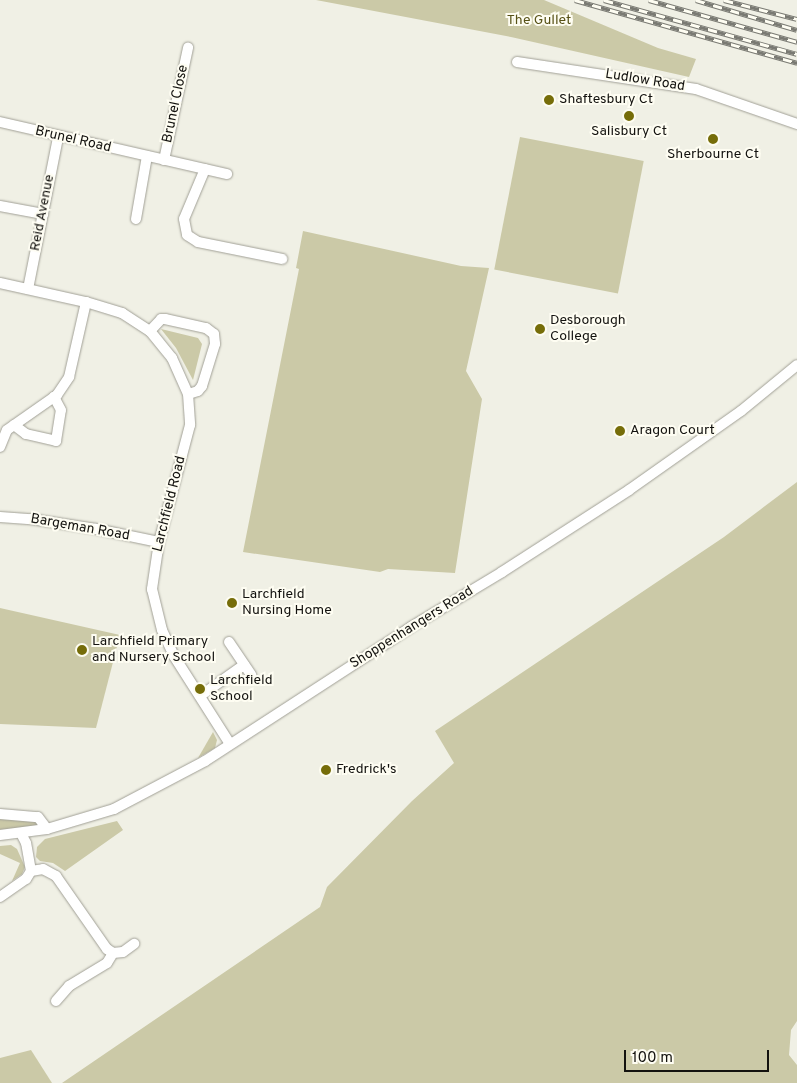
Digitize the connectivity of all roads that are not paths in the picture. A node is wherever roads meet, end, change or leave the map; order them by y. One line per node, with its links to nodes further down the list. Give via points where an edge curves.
1 (188, 48): 7 (street, Brunel Close)
2 (517, 62): 4 (street, Ludlow Road, via 696,89)
3 (0, 122): 5 (street, Brunel Road)
4 (797, 124)
5 (58, 137): 6 (street, Brunel Road); 11 (street, Reid Avenue)
6 (147, 156): 7 (street, Brunel Road); 12 (street)
7 (164, 160): 8 (street, Brunel Road)
8 (205, 169): 9 (street, Brunel Road); 13 (street, via 184,219 187,235 198,242)
9 (226, 174)
10 (0, 206): 11 (street)
11 (43, 214): 15 (street, Reid Avenue)
12 (136, 219)
13 (282, 259)
14 (0, 283): 15 (street, Larchfield Road)
15 (28, 289): 16 (street, Larchfield Road)
16 (86, 302): 17 (street, Larchfield Road, via 122,313); 20 (street, via 69,377)
17 (150, 331): 19 (street, Larchfield Road, via 172,358); 19 (street, via 166,319 206,328 214,334 216,344 202,386)
18 (797, 365): 29 (street, Shoppenhangers Road, via 741,411 629,490)
19 (188, 394): 24 (street, Larchfield Road, via 190,425)
20 (54, 397): 21 (street); 21 (street, via 61,410 56,441 26,434)
21 (14, 424): 22 (street, via 7,430)
22 (0, 446)
23 (0, 517): 24 (street, Bargeman Road, via 78,526)
24 (158, 542): 28 (street, Larchfield Road, via 152,589 162,630 174,656)
25 (229, 642): 26 (street)
26 (244, 665): 27 (street); 28 (street)
27 (251, 675)
28 (200, 696): 29 (street, Larchfield Road)
29 (230, 744): 31 (street, Shoppenhangers Road, via 205,761 114,809)
30 (0, 814): 31 (street, via 38,817)
31 (48, 829): 32 (street, Shoppenhangers Road)
32 (20, 833): 33 (street, Shoppenhangers Road); 34 (street, via 26,843)
33 (0, 835)
34 (31, 871): 35 (street, via 26,880); 37 (street, via 43,869 56,876 107,950)
35 (0, 897)
36 (134, 944): 37 (street, via 122,952)
37 (113, 952): 38 (street, via 107,963 69,986)
38 (56, 1001)

